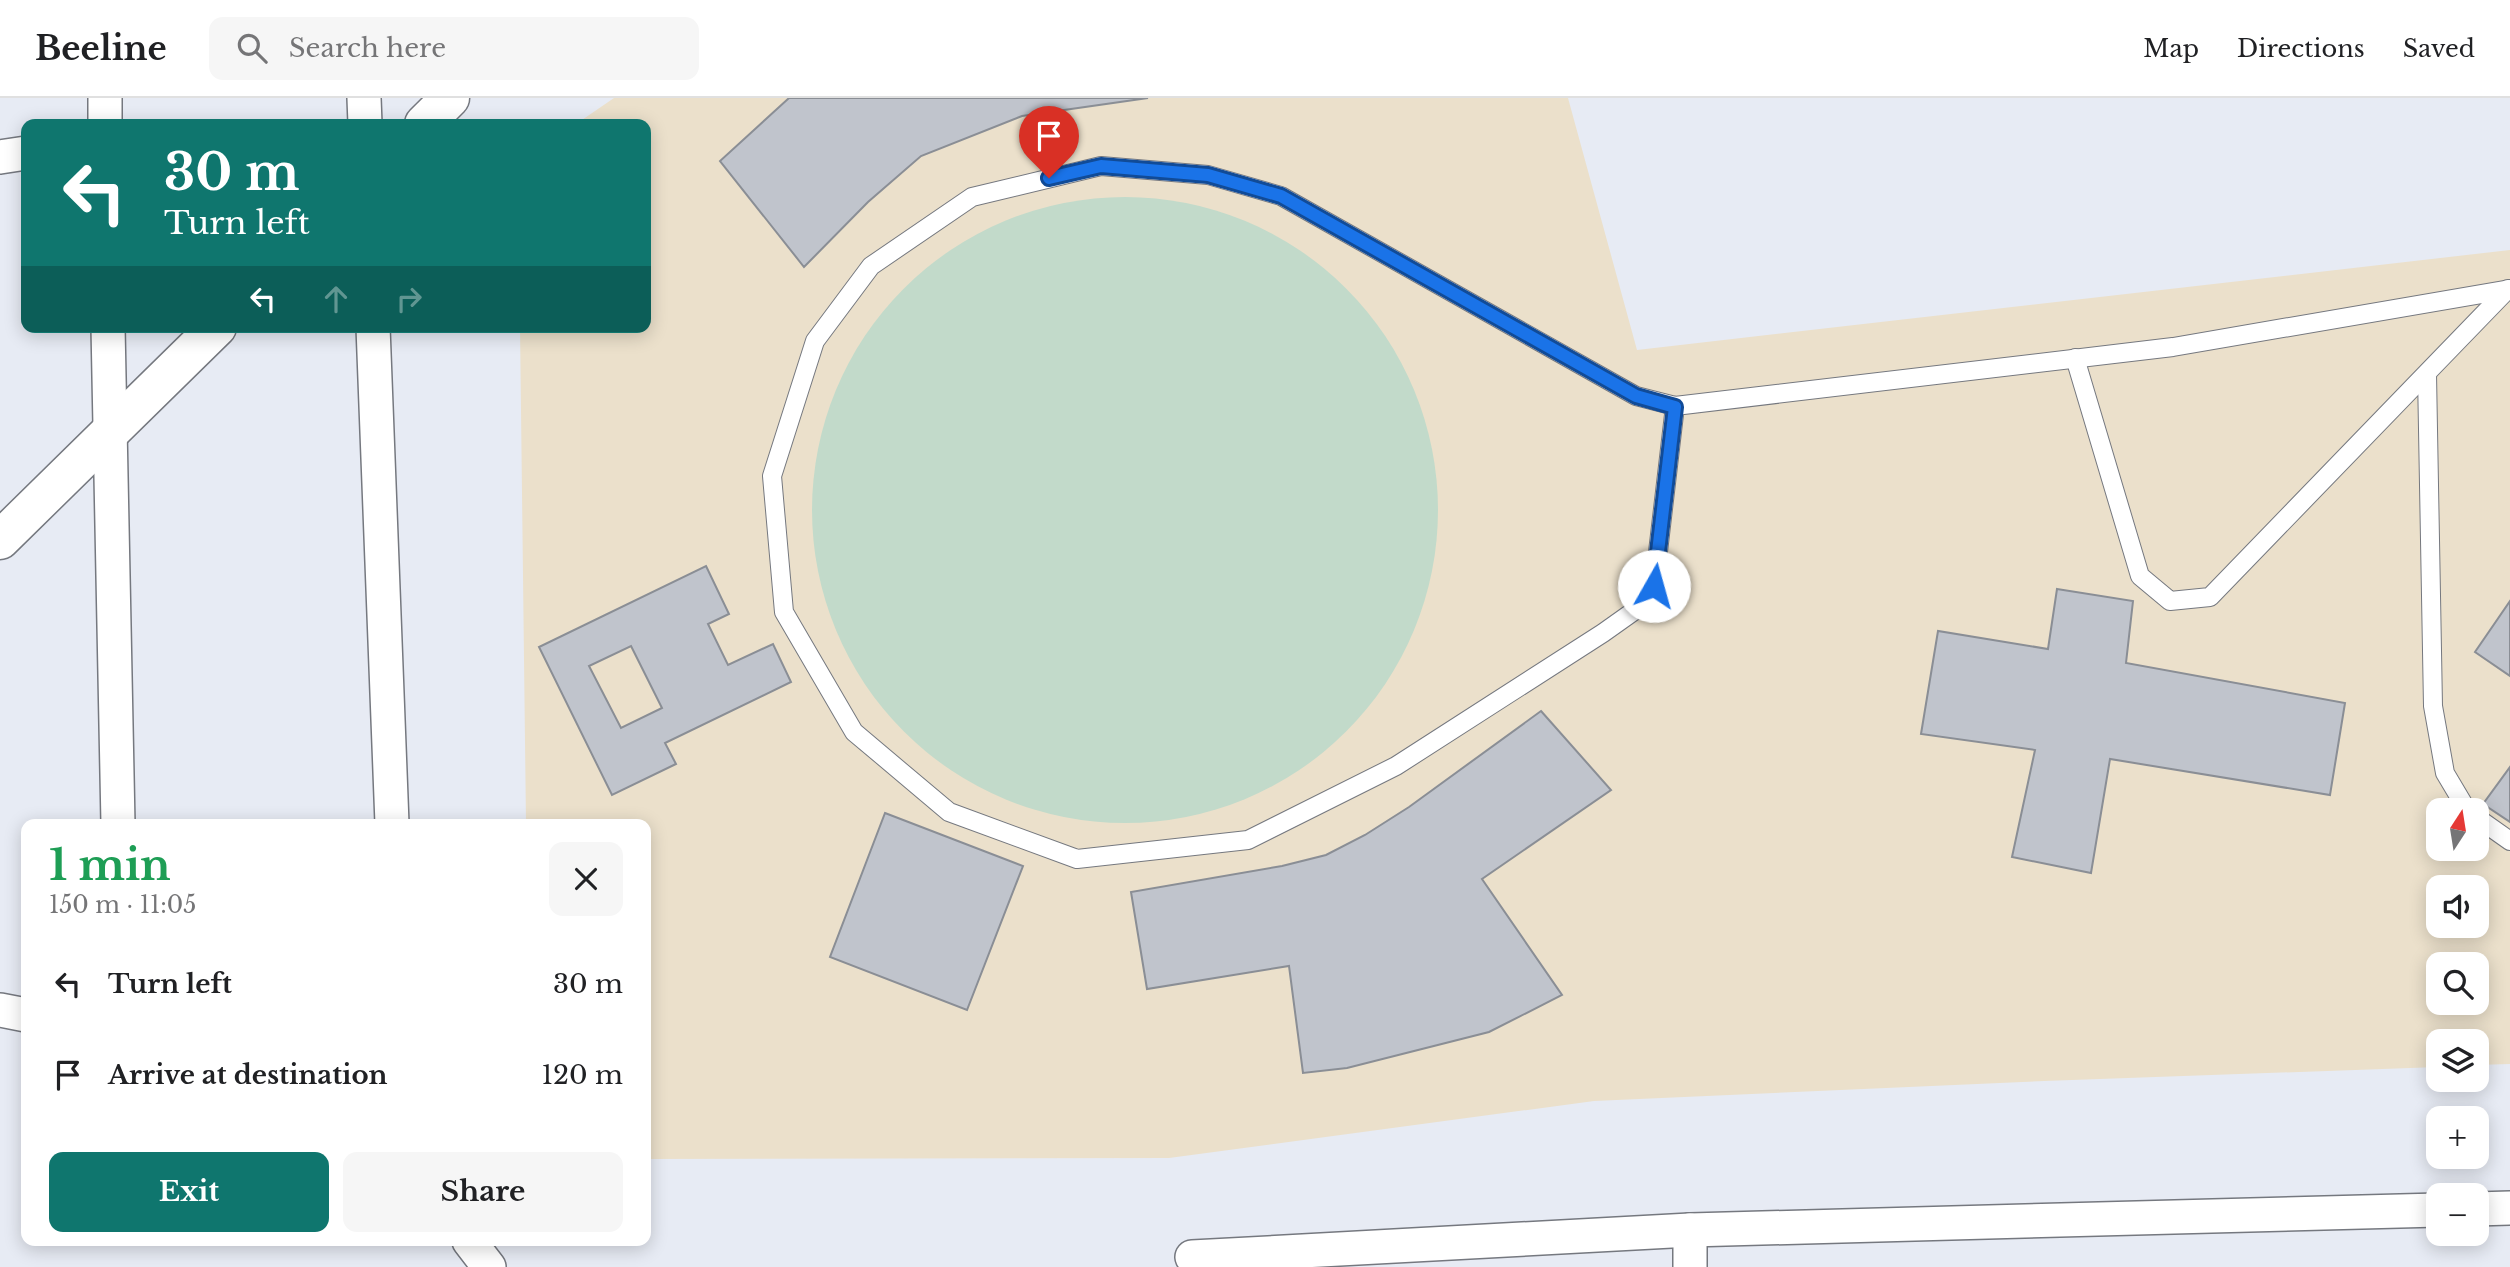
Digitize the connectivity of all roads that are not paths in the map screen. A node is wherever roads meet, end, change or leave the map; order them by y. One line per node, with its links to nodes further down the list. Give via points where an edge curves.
1 (105, 98): 4 (street)
2 (364, 98): 5 (street)
3 (450, 98): 6 (street)
4 (105, 119)
5 (365, 119)
6 (429, 119)
7 (21, 154): 8 (street)
8 (0, 157)
9 (2509, 289): 13 (lane, via 2173,347); 14 (lane)
10 (108, 333): 16 (street)
11 (211, 333): 16 (street)
12 (373, 333): 20 (street)
13 (2075, 358): 14 (lane, via 2140,576 2170,601 2210,597); 15 (lane)
14 (2427, 374): 18 (lane, via 2433,706 2445,773)
15 (1675, 407): 15 (lane, via 1636,396 1281,196 1208,175 1101,166 972,197 872,266 815,341 772,476 783,612 854,732 950,812 1077,859 1248,840 1396,766 1634,611 1654,586)
16 (110, 432): 17 (street); 19 (street)
17 (0, 540)
18 (2460, 798)
19 (118, 819)
20 (392, 819)
21 (2489, 826): 22 (lane)
22 (2510, 841)
23 (0, 1010): 24 (street)
24 (21, 1014)
25 (2510, 1208): 26 (street)
26 (2489, 1209)
27 (2426, 1210): 28 (street)
28 (1690, 1230): 30 (street); 32 (street)
29 (472, 1246): 31 (street)
30 (1192, 1257)
31 (489, 1267)
32 (1690, 1267)

